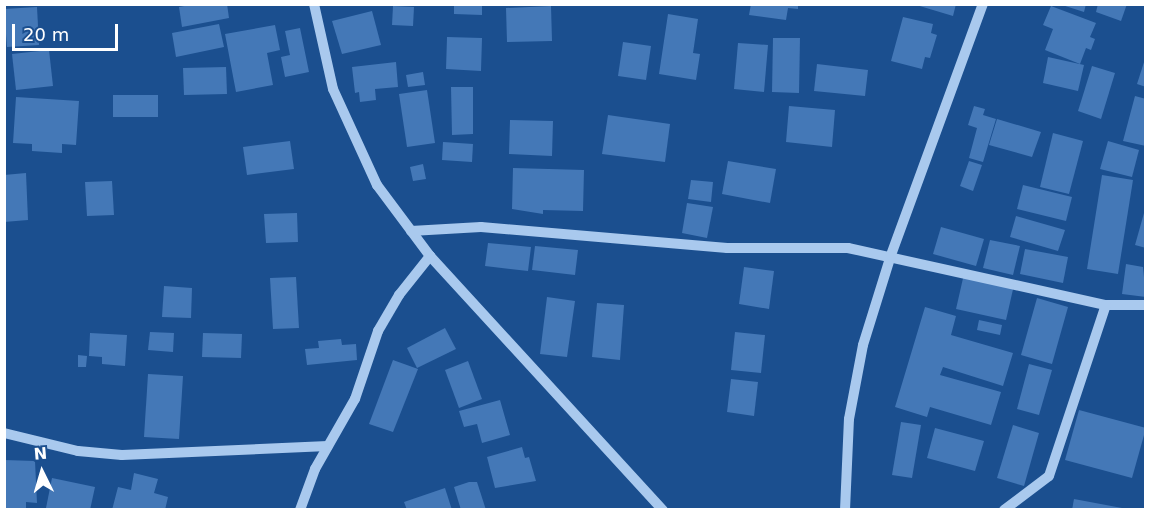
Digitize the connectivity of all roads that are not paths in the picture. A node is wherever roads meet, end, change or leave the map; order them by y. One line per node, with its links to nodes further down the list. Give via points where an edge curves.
1 (314, 4): 3 (street, via 333,89 377,184)
2 (983, 4): 4 (street)
3 (411, 231): 4 (street, via 481,227 727,248 848,248); 5 (street)
4 (891, 255): 6 (street); 12 (street, via 863,345 849,419)
5 (430, 256): 9 (street, via 399,295 378,331 355,399); 11 (street)
6 (1106, 305): 7 (street); 13 (street, via 1049,477)
7 (1146, 305)
8 (4, 433): 9 (street, via 78,451 122,455)
9 (328, 446): 10 (street)
10 (300, 510)
11 (663, 510)
12 (845, 510)
13 (1004, 510)

